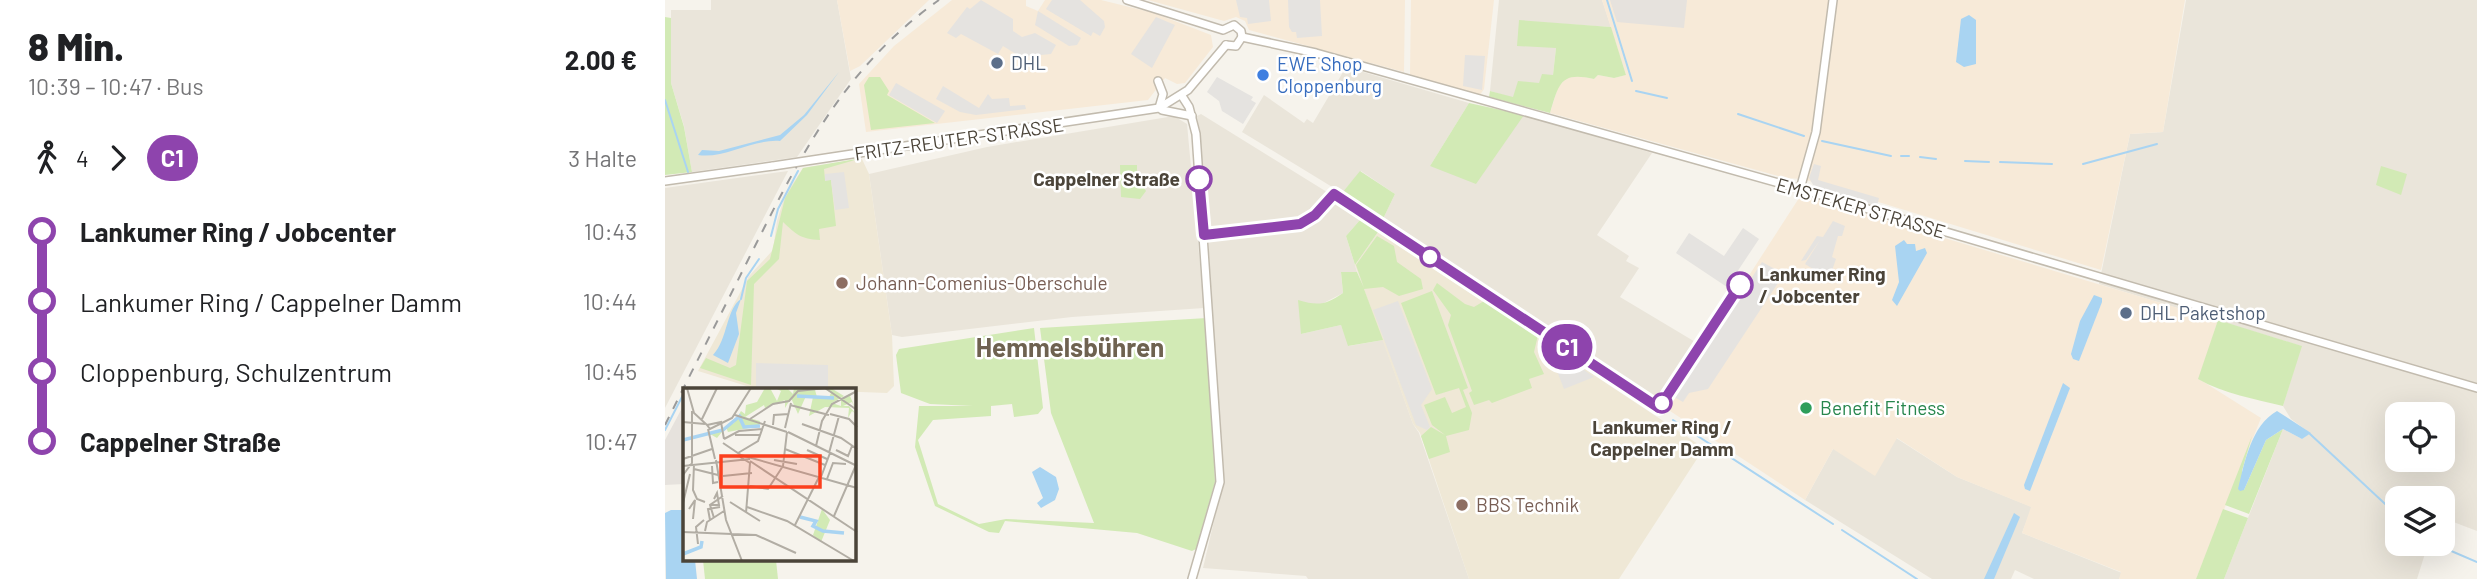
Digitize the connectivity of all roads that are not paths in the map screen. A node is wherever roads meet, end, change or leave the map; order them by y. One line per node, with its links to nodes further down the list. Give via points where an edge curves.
1 (1127, 0): 3 (street, EMSTEKER STRASSE)
2 (1833, 0): 11 (street, via 1816,132)
3 (1223, 30): 4 (street, EMSTEKER STRASSE, via 1237,26); 5 (street)
4 (1243, 37): 5 (street, via 1236,46); 11 (street, EMSTEKER STRASSE, via 1316,53)
5 (1226, 45): 7 (street, FRITZ-REUTER-STRASSE)
6 (1158, 81): 8 (street, via 1163,94)
7 (1182, 96): 8 (street, FRITZ-REUTER-STRASSE); 9 (street)
8 (1157, 109): 9 (street); 10 (street, FRITZ-REUTER-STRASSE, bridge)
9 (1192, 116): 13 (street, via 1220,482)
10 (665, 181)
11 (1800, 189): 12 (street, EMSTEKER STRASSE)
12 (2477, 388)
13 (1192, 579)

